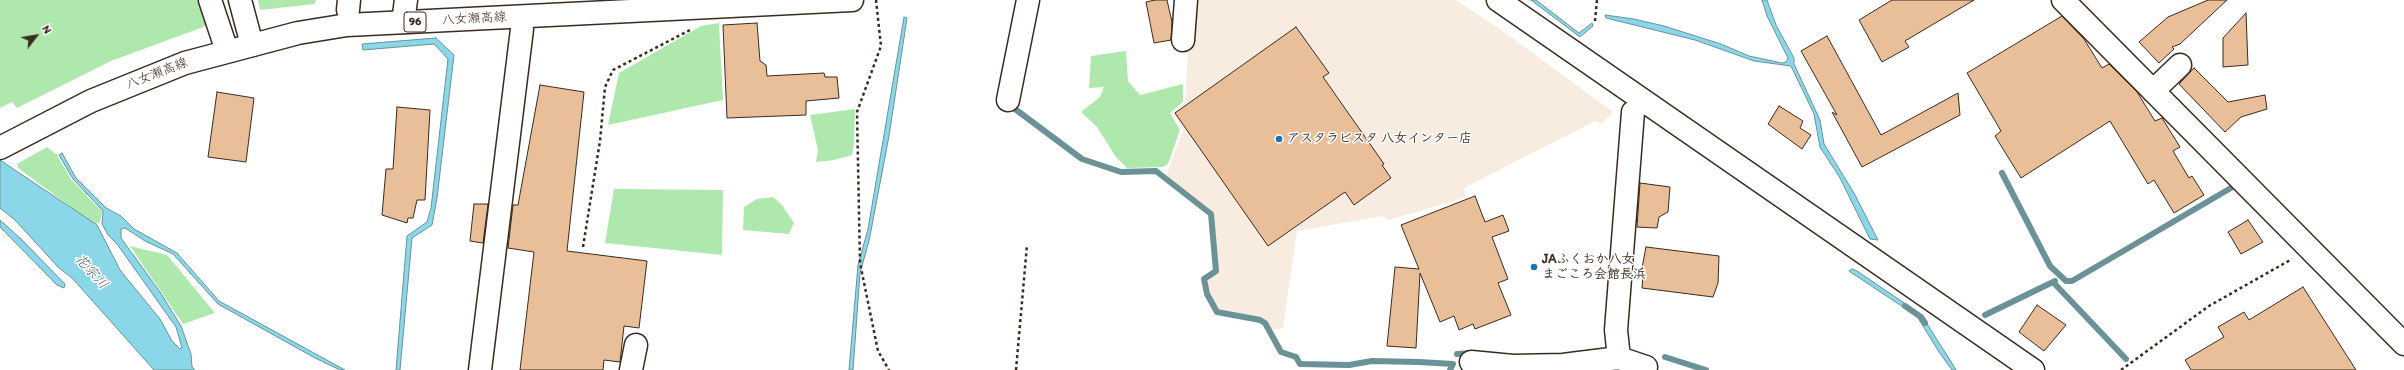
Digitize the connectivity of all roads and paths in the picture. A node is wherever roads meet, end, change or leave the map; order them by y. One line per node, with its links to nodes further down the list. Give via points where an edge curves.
1 (210, 0): 18 (street)
2 (240, 0): 17 (street)
3 (406, 0): 13 (street)
4 (849, 0): 5 (street, 八女瀬高線 / 96); 13 (street, 八女瀬高線 / 96)
5 (852, 0)
6 (876, 0): 35 (path, via 882,46 857,112 860,258 878,351)
7 (1028, 0): 21 (street)
8 (1186, 0): 16 (street)
9 (1597, 0): 12 (path)
10 (2063, 0): 20 (street)
11 (1502, 1): 37 (street)
12 (1595, 21)
13 (403, 22): 17 (street, 八女瀬高線 / 96, via 348,25 298,33)
14 (692, 28): 25 (path, via 613,70 605,87 600,141)
15 (522, 29): 33 (street)
16 (1183, 40)
17 (252, 45): 18 (street, 八女瀬高線 / 96)
18 (227, 52): 23 (street, 八女瀬高線 / 96, via 185,63 91,101)
19 (2180, 64): 20 (street)
20 (2153, 91): 26 (street)
21 (1008, 100)
22 (1632, 112): 30 (street, via 1616,330)
23 (0, 148)
24 (1026, 244): 36 (path)
25 (583, 247)
26 (2309, 248): 28 (street); 38 (path, via 2209,306)
27 (1628, 291): 32 (street, via 1624,338)
28 (2404, 344)
29 (636, 345): 34 (street)
30 (1619, 358): 31 (street, via 1556,365 1513,366); 32 (street)
31 (1472, 362)
32 (1648, 368)
33 (480, 370)
34 (631, 370)
35 (890, 370)
36 (1016, 370)
37 (2033, 370)
38 (2121, 370)

